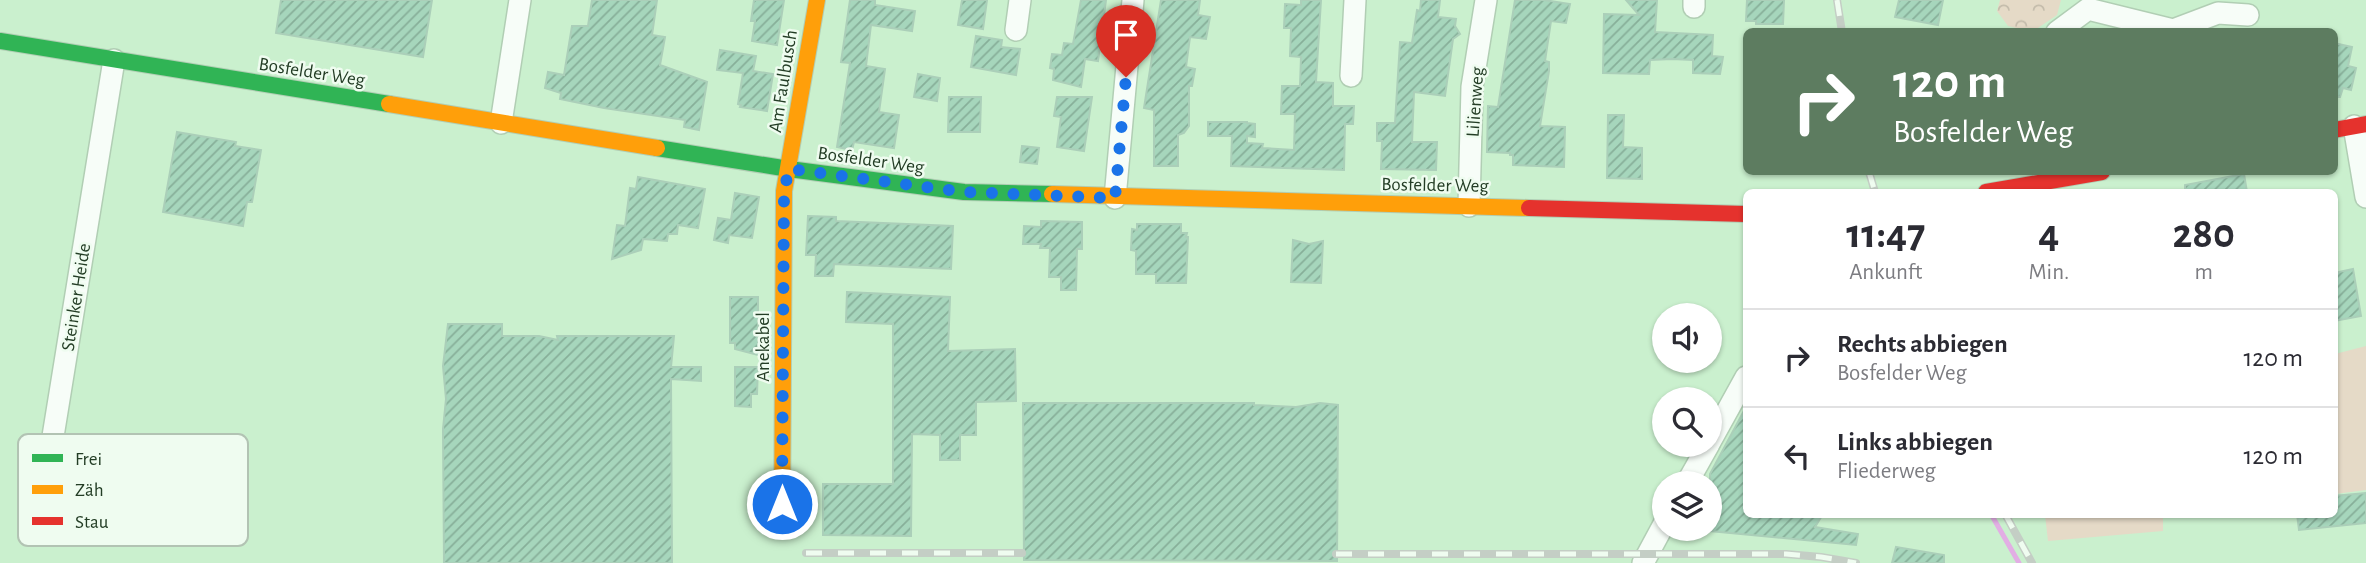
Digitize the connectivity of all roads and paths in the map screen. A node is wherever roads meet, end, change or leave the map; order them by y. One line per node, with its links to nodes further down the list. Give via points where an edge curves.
1 (520, 0): 15 (street)
2 (817, 0): 17 (street, Am Faulbusch)
3 (1020, 0): 11 (street)
4 (1133, 0): 21 (street)
5 (1355, 0): 14 (street)
6 (1486, 0): 22 (street, Lilienweg, via 1472,87)
7 (2248, 15): 10 (street, via 2218,13)
8 (2062, 28): 9 (street, via 2088,9)
9 (2165, 28)
10 (2178, 28)
11 (1016, 30)
12 (0, 41): 13 (street, Bosfelder Weg)
13 (114, 60): 15 (street, Bosfelder Weg); 26 (street, Steinker Heide)
14 (1351, 76)
15 (501, 123): 17 (street, Bosfelder Weg)
16 (2351, 126): 20 (street)
17 (789, 169): 21 (street, Bosfelder Weg, via 964,192); 27 (street, Anekabel, via 784,191)
18 (2085, 175): 19 (street)
19 (2004, 189)
20 (2366, 197)
21 (1115, 198): 22 (street, Bosfelder Weg)
22 (1469, 206): 23 (street, Bosfelder Weg)
23 (1743, 214)
24 (1743, 382): 25 (street)
25 (1722, 420)
26 (53, 434)
27 (782, 526)
28 (1655, 541): 29 (street)
29 (1643, 563)

